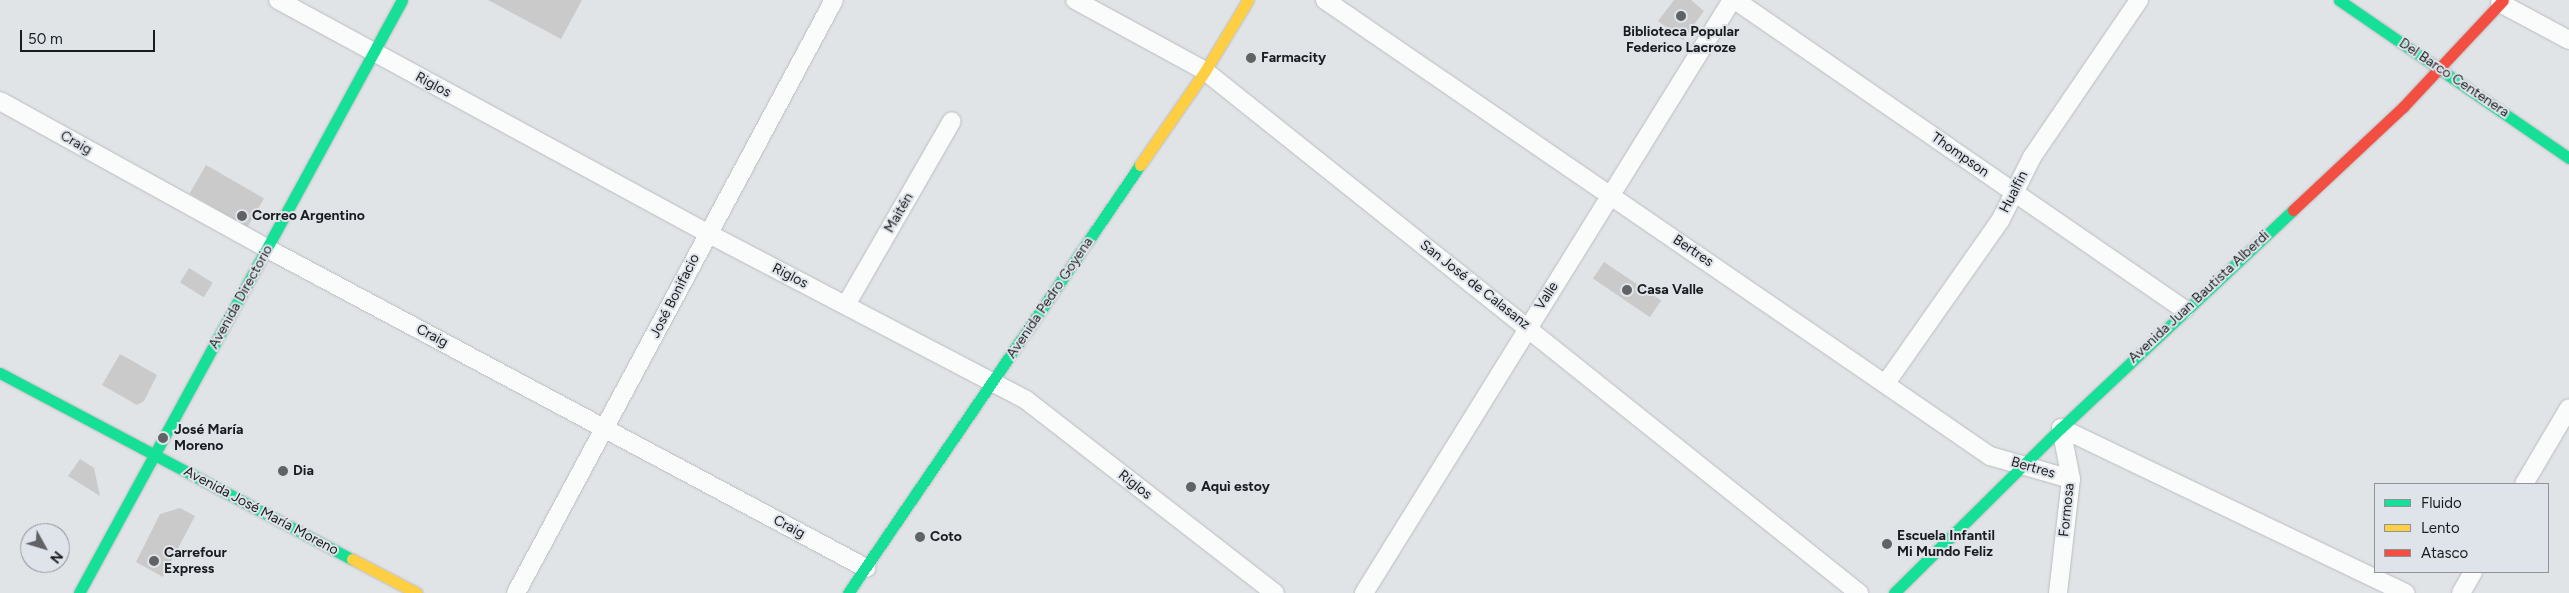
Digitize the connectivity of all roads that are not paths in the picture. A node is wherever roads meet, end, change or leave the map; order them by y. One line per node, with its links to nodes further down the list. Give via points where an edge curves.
1 (278, 0): 12 (street, Riglos)
2 (402, 0): 12 (main road, Avenida Directorio)
3 (834, 0): 20 (street, José Bonifacio)
4 (1075, 0): 14 (street, San José de Calasanz)
5 (1248, 0): 14 (main road, Avenida Pedro Goyena)
6 (1325, 0): 19 (street, Bertres)
7 (1734, 0): 18 (street, Thompson); 19 (street, Valle)
8 (2139, 0): 18 (street, Hualfin, via 2032,157)
9 (2339, 0): 13 (main road, Del Barco Centenera)
10 (2501, 2): 11 (street); 13 (main road, Avenida Juan Bautista Alberdi)
11 (2569, 40)
12 (372, 52): 20 (street, Riglos); 21 (main road, Avenida Directorio)
13 (2441, 69): 17 (main road, Del Barco Centenera); 23 (main road, Avenida Juan Bautista Alberdi)
14 (1205, 71): 24 (street, San José de Calasanz); 27 (main road, Avenida Pedro Goyena)
15 (0, 101): 21 (street, Craig)
16 (952, 121): 22 (street, Maitén)
17 (2569, 158)
18 (2014, 192): 23 (street, Thompson); 26 (street, Hualfin, via 2000,221)
19 (1612, 195): 24 (street, Valle); 26 (street, Bertres)
20 (707, 233): 22 (street, Riglos); 29 (street, José Bonifacio)
21 (268, 249): 29 (street, Craig); 31 (main road, Avenida Directorio)
22 (846, 305): 27 (street, Riglos)
23 (2185, 310): 30 (main road, Avenida Juan Bautista Alberdi)
24 (1527, 327): 42 (street, Valle); 43 (street, San José de Calasanz)
25 (0, 372): 31 (main road, Avenida José María Moreno)
26 (1886, 383): 32 (street, Bertres, via 1990,456)
27 (992, 384): 35 (main road, Avenida Pedro Goyena); 41 (street, Riglos, via 1026,400)
28 (2569, 408): 34 (street)
29 (606, 428): 35 (street, Craig); 39 (street, José Bonifacio)
30 (2061, 428): 32 (main road, Avenida Juan Bautista Alberdi); 33 (street, Formosa); 46 (street)
31 (154, 455): 37 (main road, Avenida Directorio); 38 (main road, Avenida José María Moreno)
32 (2023, 464): 33 (street, Bertres); 44 (main road, Avenida Juan Bautista Alberdi)
33 (2071, 479): 45 (street, Formosa)
34 (2525, 483)
35 (866, 568): 40 (main road, Avenida Pedro Goyena)
36 (2472, 573): 47 (street)
37 (79, 593)
38 (416, 593)
39 (516, 593)
40 (848, 593)
41 (1275, 593)
42 (1364, 593)
43 (1859, 593)
44 (1894, 593)
45 (2058, 593)
46 (2406, 593)
47 (2460, 593)

